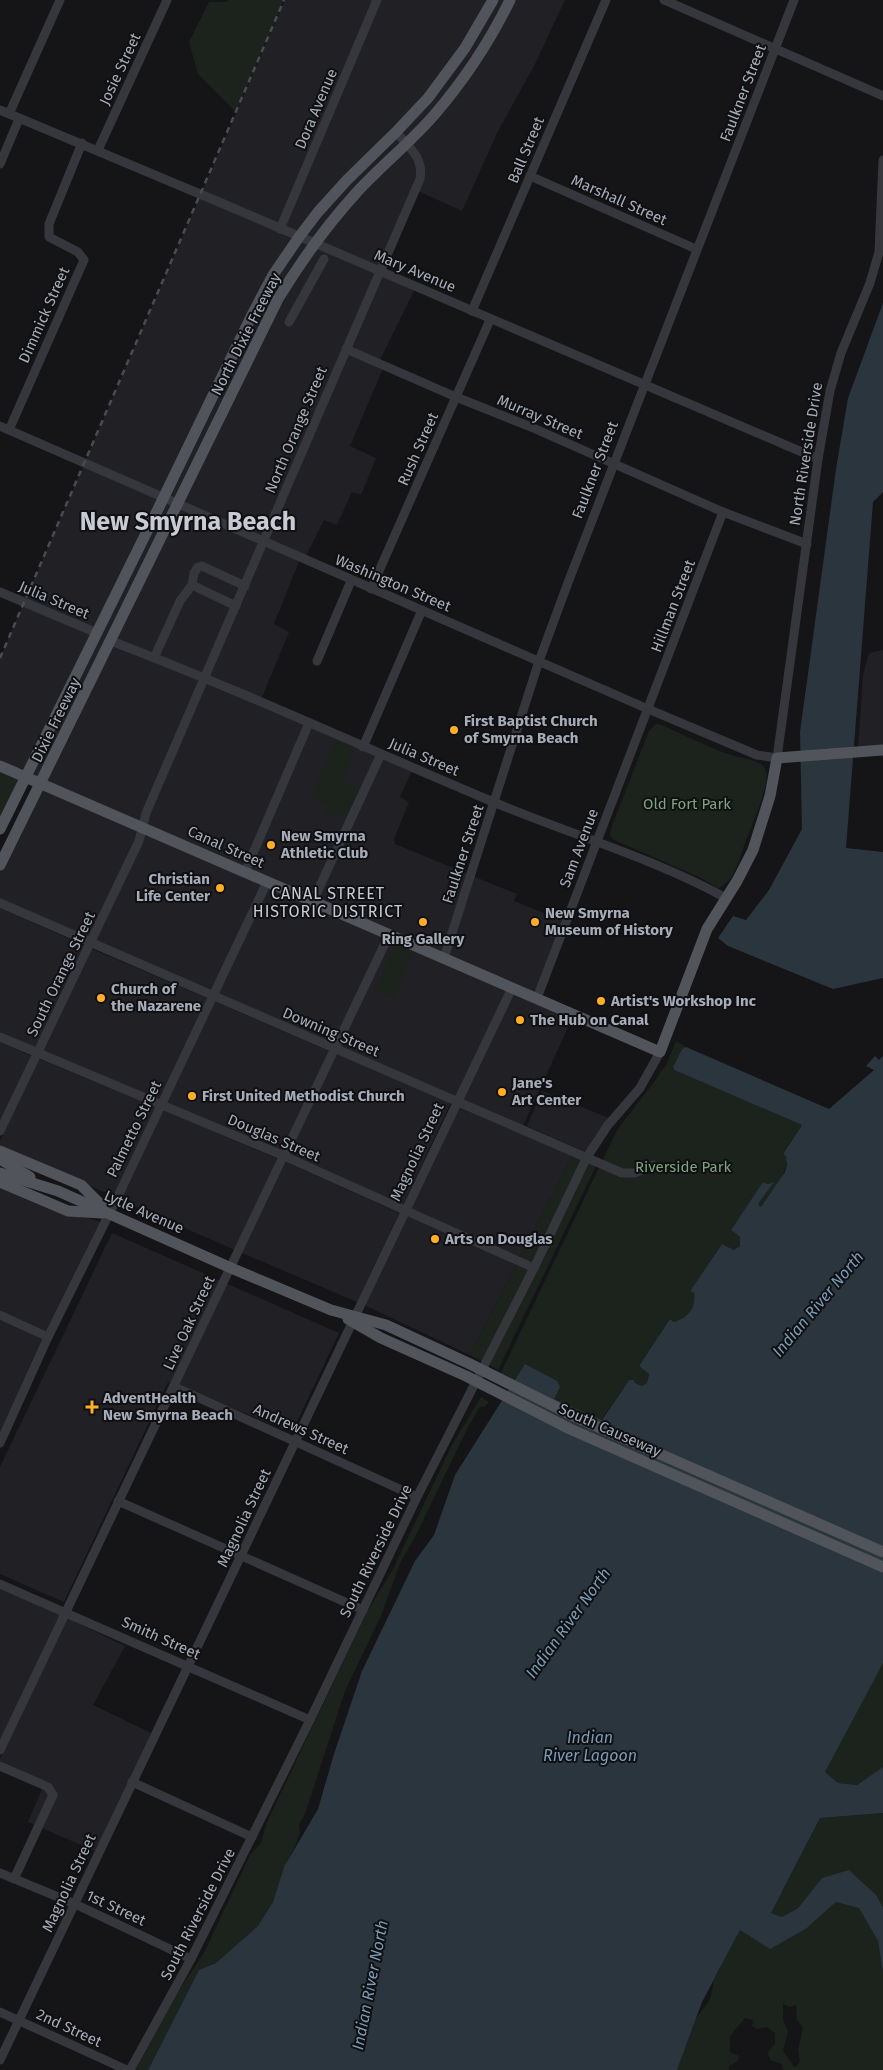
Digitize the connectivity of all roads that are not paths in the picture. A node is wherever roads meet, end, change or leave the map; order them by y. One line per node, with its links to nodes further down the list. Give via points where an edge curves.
1 (60, 0): 12 (street)
2 (167, 0): 17 (street, Josie Street)
3 (377, 0): 21 (street, Dora Avenue)
4 (493, 0): 14 (main road, North Dixie Freeway, via 453,65 420,108)
5 (510, 0): 16 (main road, North Dixie Freeway, via 483,50 460,83)
6 (606, 0): 20 (street, Ball Street)
7 (664, 0): 9 (street)
8 (794, 0): 9 (street, Faulkner Street)
9 (774, 49): 10 (street); 24 (street, Faulkner Street)
10 (883, 96)
11 (0, 110): 12 (street, Mary Avenue)
12 (9, 114): 13 (street, Mary Avenue)
13 (19, 118): 15 (street, Mary Avenue); 19 (street)
14 (396, 132): 16 (street, North Orange Street); 22 (main road, North Dixie Freeway, via 347,180)
15 (82, 144): 17 (street, Mary Avenue); 33 (street, Dimmick Street, via 48,224 49,237 78,252 84,260)
16 (407, 144): 23 (main road, North Dixie Freeway, via 358,192); 26 (street, North Orange Street, via 420,162 420,179)
17 (98, 150): 21 (street, Mary Avenue)
18 (883, 160): 34 (street, North Riverside Drive, via 879,252 841,353 830,391)
19 (0, 164)
20 (530, 176): 24 (street, Marshall Street); 27 (street, Ball Street)
21 (280, 228): 22 (street, Mary Avenue)
22 (299, 237): 23 (street, Mary Avenue); 36 (main road, North Dixie Freeway, via 252,315)
23 (314, 244): 26 (street, Mary Avenue); 37 (main road, North Dixie Freeway, via 268,317)
24 (696, 249): 31 (street, Faulkner Street)
25 (324, 259): 29 (street)
26 (379, 272): 27 (street, Mary Avenue); 30 (street, North Orange Street)
27 (472, 311): 28 (street, Mary Avenue)
28 (490, 320): 31 (street, Mary Avenue); 32 (street, Rush Street)
29 (289, 322)
30 (346, 349): 32 (street, Murray Street); 39 (street, North Orange Street)
31 (643, 386): 34 (street, Mary Avenue); 35 (street, Faulkner Street)
32 (456, 397): 35 (street, Murray Street); 46 (street, Rush Street)
33 (4, 428): 36 (street, Washington Street)
34 (818, 460): 40 (street, North Riverside Drive)
35 (613, 463): 38 (street, Murray Street); 55 (street, Faulkner Street)
36 (164, 498): 37 (street, Washington Street); 41 (main road, North Dixie Freeway)
37 (178, 504): 39 (street, Washington Street); 45 (main road, North Dixie Freeway)
38 (723, 512): 40 (street, Murray Street); 58 (street, Hillman Street)
39 (263, 542): 42 (street, Washington Street); 44 (street, North Orange Street)
40 (807, 544): 63 (street, North Riverside Drive)
41 (123, 581): 48 (main road, Dixie Freeway)
42 (352, 581): 46 (street, Washington Street); 54 (street)
43 (192, 585): 44 (street, via 194,573 202,566); 49 (street); 53 (street, via 180,601)
44 (245, 586): 49 (street, North Orange Street)
45 (138, 588): 52 (main road, Dixie Freeway)
46 (371, 589): 50 (street, Washington Street)
47 (0, 592): 51 (street, Julia Street)
48 (117, 592): 51 (main road, Dixie Freeway); 52 (main road, via 109,628)
49 (236, 606): 57 (street, North Orange Street)
50 (422, 610): 55 (street, Washington Street); 60 (street)
51 (97, 633): 56 (main road); 65 (main road, Dixie Freeway)
52 (111, 641): 53 (street, Julia Street); 56 (main road, Dixie Freeway)
53 (154, 658): 57 (street, Julia Street)
54 (317, 661)
55 (540, 661): 58 (street, Washington Street); 67 (street, Faulkner Street)
56 (96, 673): 66 (main road, Dixie Freeway)
57 (204, 679): 59 (street, Julia Street); 68 (street, North Orange Street)
58 (648, 709): 63 (street, Washington Street, via 757,755); 70 (street, Sam Avenue)
59 (309, 723): 60 (street, Julia Street); 72 (street)
60 (363, 746): 62 (street, Julia Street)
61 (883, 750): 63 (main road)
62 (381, 754): 67 (street, Julia Street); 75 (street)
63 (778, 758): 74 (main road, via 753,850)
64 (0, 766): 65 (main road, Canal Street)
65 (27, 777): 66 (main road, Canal Street); 69 (main road, Dixie Freeway)
66 (41, 783): 68 (main road, Canal Street); 71 (main road, Dixie Freeway)
67 (494, 802): 70 (street, Julia Street); 79 (street, Faulkner Street)
68 (142, 827): 72 (main road, Canal Street); 78 (street, South Orange Street, via 139,841)
69 (0, 829)
70 (597, 841): 74 (street, Julia Street); 82 (street, Sam Avenue)
71 (0, 864)
72 (245, 872): 73 (main road, Canal Street)
73 (268, 882): 75 (main road, Canal Street); 81 (street, Palmetto Street)
74 (726, 898): 85 (main road, via 707,929)
75 (313, 901): 77 (main road, Canal Street)
76 (0, 903): 78 (street, Downing Street)
77 (389, 935): 79 (main road, Canal Street); 84 (street, Live Oak Street)
78 (90, 944): 81 (street, Downing Street); 86 (street, South Orange Street)
79 (444, 958): 80 (main road, Canal Street)
80 (512, 988): 82 (main road, Canal Street); 87 (street, Magnolia Street)
81 (213, 996): 84 (street, Downing Street); 88 (street, Palmetto Street)
82 (537, 998): 85 (main road, Canal Street)
83 (0, 1037): 86 (street, Douglas Street)
84 (335, 1049): 87 (street, Downing Street); 90 (street, Live Oak Street)
85 (660, 1052): 92 (street, South Riverside Drive, via 640,1088 608,1125)
86 (37, 1054): 88 (street, Douglas Street); 89 (street, South Orange Street)
87 (457, 1100): 92 (street, Downing Street); 97 (street, Magnolia Street)
88 (161, 1105): 90 (street, Douglas Street); 98 (street, Palmetto Street)
89 (0, 1131)
90 (284, 1156): 97 (street, Douglas Street); 99 (street, Live Oak Street)
91 (1, 1157): 96 (main road, Lytle Avenue); 98 (main road, via 81,1185)
92 (587, 1158): 93 (street, Downing Street, via 622,1173 636,1173); 100 (street, South Riverside Drive)
93 (653, 1165)
94 (0, 1173): 96 (main road, Lytle Avenue)
95 (0, 1182): 98 (main road, via 68,1211)
96 (45, 1186): 98 (main road, Lytle Avenue)
97 (405, 1210): 100 (street, Douglas Street); 105 (street, Magnolia Street)
98 (109, 1213): 99 (main road, Lytle Avenue); 103 (street, Palmetto Street)
99 (231, 1268): 101 (main road, South Causeway); 104 (street, Live Oak Street)
100 (534, 1268): 107 (street, South Riverside Drive)
101 (331, 1310): 109 (main road, South Causeway, via 386,1326 422,1341 578,1418); 111 (main road, South Causeway, via 537,1414)
102 (0, 1315): 103 (street)
103 (48, 1337): 106 (street, Palmetto Street)
104 (175, 1387): 105 (street, Andrews Street); 108 (street, Live Oak Street)
105 (294, 1441): 107 (street, Andrews Street); 110 (street, Magnolia Street)
106 (0, 1443)
107 (417, 1497): 113 (street, South Riverside Drive)
108 (118, 1501): 110 (street); 114 (street, Live Oak Street)
109 (883, 1552)
110 (242, 1557): 113 (street); 115 (street, Magnolia Street)
111 (883, 1567)
112 (0, 1584): 114 (street, Smith Street)
113 (363, 1610): 116 (street, South Riverside Drive)
114 (66, 1612): 115 (street, Smith Street); 117 (street, Live Oak Street)
115 (188, 1665): 116 (street, Smith Street); 119 (street, Magnolia Street)
116 (310, 1720): 120 (street, South Riverside Drive)
117 (0, 1750)
118 (0, 1766): 122 (street, via 48,1786 53,1795)
119 (132, 1782): 120 (street); 123 (street, Magnolia Street)
120 (252, 1837): 124 (street, South Riverside Drive)
121 (0, 1873): 122 (street, 1st Street)
122 (14, 1879): 123 (street, 1st Street)
123 (74, 1904): 124 (street, 1st Street); 126 (street, Magnolia Street)
124 (192, 1959): 128 (street, South Riverside Drive)
125 (0, 2012): 126 (street, 2nd Street)
126 (20, 2020): 127 (street, Magnolia Street); 128 (street, 2nd Street)
127 (0, 2060)
128 (128, 2070)

